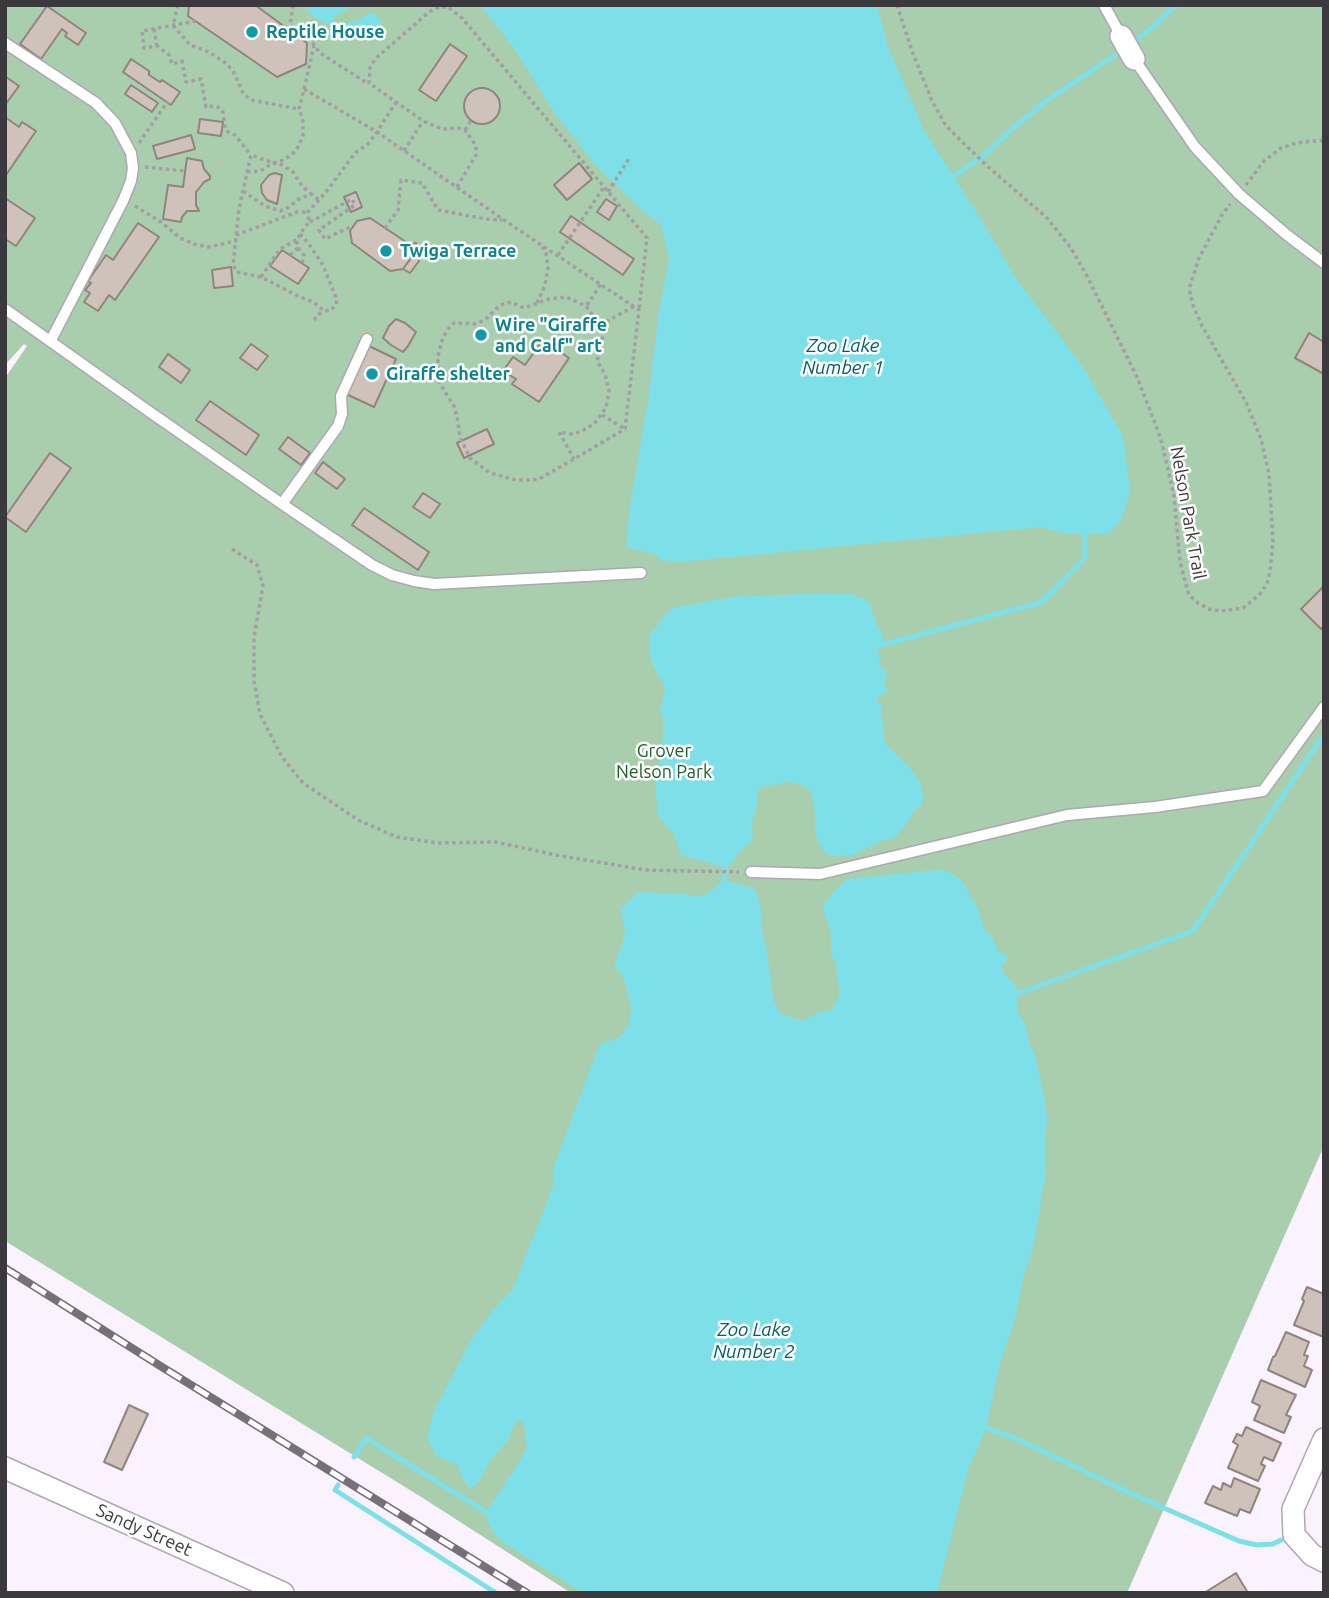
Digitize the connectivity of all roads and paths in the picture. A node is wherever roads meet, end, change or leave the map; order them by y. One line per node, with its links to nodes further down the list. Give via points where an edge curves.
1 (177, 5): 6 (path)
2 (293, 5): 11 (path, via 290,24)
3 (897, 5): 36 (path, Nelson Park Trail, via 932,101 946,126 1047,218 1086,274 1137,377 1158,433 1174,496 1189,595 1209,609 1221,611 1242,608 1259,595 1273,557 1269,474 1261,439 1190,294 1208,241)
4 (1104, 5): 8 (lane)
5 (196, 21): 6 (path)
6 (173, 25): 7 (path); 17 (path, via 190,45 227,64 251,100)
7 (154, 29): 10 (path); 10 (path, via 142,31 144,48)
8 (1121, 36): 12 (street)
9 (5, 43): 24 (lane, via 96,103 116,123)
10 (157, 46): 25 (path, via 172,64 182,61 186,82 201,79 206,107 220,108 225,128)
11 (314, 46): 13 (path); 14 (path)
12 (1134, 59): 36 (lane, via 1195,147)
13 (369, 83): 16 (path); 32 (path, via 375,59 429,12 447,7)
14 (304, 89): 17 (path); 21 (path)
15 (168, 102): 24 (path)
16 (396, 102): 19 (path); 21 (path)
17 (299, 109): 27 (path, via 303,136 296,151)
18 (471, 120): 20 (path)
19 (423, 121): 20 (path, via 442,129); 23 (path)
20 (465, 130): 31 (path, via 476,146 476,155)
21 (377, 132): 23 (path); 37 (path)
22 (1324, 140): 36 (path, Nelson Park Trail, via 1281,148)
23 (404, 151): 31 (path)
24 (131, 153): 28 (lane)
25 (251, 155): 27 (path); 30 (path)
26 (630, 157): 32 (path)
27 (273, 163): 30 (path); 35 (path, via 293,172)
28 (133, 167): 29 (path); 38 (lane)
29 (185, 171)
30 (247, 172): 33 (path)
31 (457, 187): 40 (path)
32 (606, 189): 49 (path); 56 (path, via 647,238)
33 (243, 191): 35 (path, via 280,211); 45 (path)
34 (299, 192): 35 (path)
35 (311, 194): 37 (path)
36 (1239, 194): 50 (lane)
37 (319, 200): 39 (path)
38 (123, 201): 45 (path, via 194,244 208,247); 62 (lane)
39 (308, 212): 41 (path); 45 (path, via 297,212)
40 (504, 220): 43 (path, via 438,210 422,183 401,180 398,210); 46 (path)
41 (309, 222): 42 (path, via 352,198 355,205 319,230 325,239); 44 (path)
42 (353, 227)
43 (385, 228)
44 (299, 236): 47 (path); 52 (path, via 280,248); 58 (path, via 323,265 337,300 329,311)
45 (236, 238): 52 (path, via 233,265 237,272)
46 (540, 243): 49 (path); 54 (path, via 548,267)
47 (298, 248): 48 (path); 51 (path, via 304,255)
48 (289, 255)
49 (558, 255): 53 (path)
50 (1324, 262)
51 (302, 264)
52 (261, 277): 58 (path)
53 (601, 284): 55 (path); 56 (path)
54 (537, 304): 55 (path, via 566,297); 65 (path, via 524,308 511,302 500,305 485,320 454,323 438,356 440,384 453,406 470,458 490,473 516,480 539,479)
55 (586, 306): 60 (path)
56 (637, 308): 60 (path); 64 (path)
57 (5, 309): 62 (lane)
58 (323, 310): 59 (path)
59 (314, 320)
60 (600, 325): 63 (path, via 603,341 597,361 609,391)
61 (367, 339): 66 (lane, via 341,396 338,426)
62 (51, 340): 66 (lane)
63 (602, 415): 64 (path); 65 (path, via 580,432 559,432)
64 (625, 429): 65 (path)
65 (574, 460)
66 (282, 504): 68 (lane, via 372,565 414,581 434,584)
67 (232, 549): 70 (path, via 257,565 263,586 254,637 260,714 282,757 303,783 358,821 397,837 438,843 495,842 646,870)
68 (642, 573)
69 (1324, 707): 70 (lane, via 1263,791 1067,815 820,874)
70 (746, 872)
71 (1324, 1439): 73 (street, via 1293,1509 1294,1535 1311,1555)
72 (5, 1468): 74 (street, Sandy Street)
73 (1324, 1561)
74 (283, 1593)

